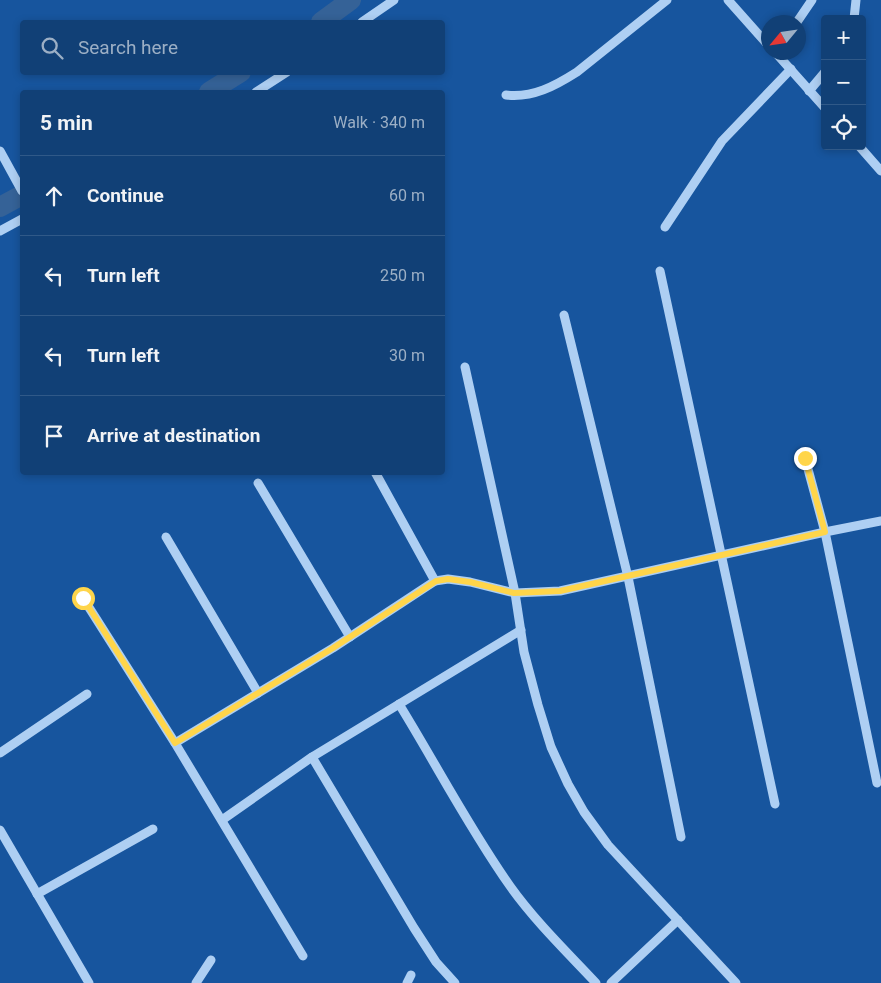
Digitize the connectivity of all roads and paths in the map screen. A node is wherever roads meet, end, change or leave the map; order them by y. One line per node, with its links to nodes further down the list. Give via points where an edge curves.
1 (394, 0): 8 (street)
2 (667, 0): 16 (street, via 563,81 540,92)
3 (728, 0): 9 (street)
4 (812, 0): 6 (street)
5 (856, 0): 7 (street)
6 (802, 15)
7 (854, 15)
8 (365, 20)
9 (761, 37)
10 (782, 60): 11 (street)
11 (791, 70): 15 (street); 23 (street, via 722,141)
12 (282, 75): 14 (street)
13 (821, 77): 15 (street)
14 (259, 90)
15 (809, 91): 17 (street)
16 (506, 95)
17 (822, 105)
18 (863, 150): 20 (street)
19 (0, 151): 21 (street)
20 (881, 171)
21 (20, 186)
22 (20, 219): 24 (street)
23 (665, 227)
24 (0, 231)
25 (660, 271): 34 (street)
26 (564, 315): 35 (street)
27 (465, 367): 37 (street)
28 (805, 458): 32 (street)
29 (377, 475): 36 (street)
30 (258, 483): 40 (street)
31 (881, 522): 32 (street)
32 (825, 532): 34 (street); 47 (street)
33 (166, 537): 41 (street)
34 (722, 556): 35 (street); 48 (street)
35 (628, 577): 37 (street, via 560,591); 52 (street)
36 (436, 581): 37 (street, via 470,582); 40 (street)
37 (514, 593): 39 (street)
38 (83, 598): 44 (street)
39 (521, 630): 43 (street); 54 (street, via 538,705 568,784 608,845)
40 (350, 636): 41 (street)
41 (258, 693): 44 (street)
42 (87, 694): 45 (street)
43 (399, 704): 46 (street); 60 (street, via 510,886 535,918)
44 (175, 743): 49 (street)
45 (0, 753)
46 (312, 757): 49 (street); 59 (street, via 414,928 436,962)
47 (877, 783)
48 (775, 804)
49 (222, 820): 55 (street)
50 (152, 828): 53 (street)
51 (0, 830): 53 (street)
52 (681, 837)
53 (37, 894): 57 (street)
54 (678, 920): 61 (street); 62 (street)
55 (303, 956)
56 (211, 960): 58 (street)
57 (89, 983)
58 (196, 983)
59 (455, 983)
60 (596, 983)
61 (611, 983)
62 (736, 983)

